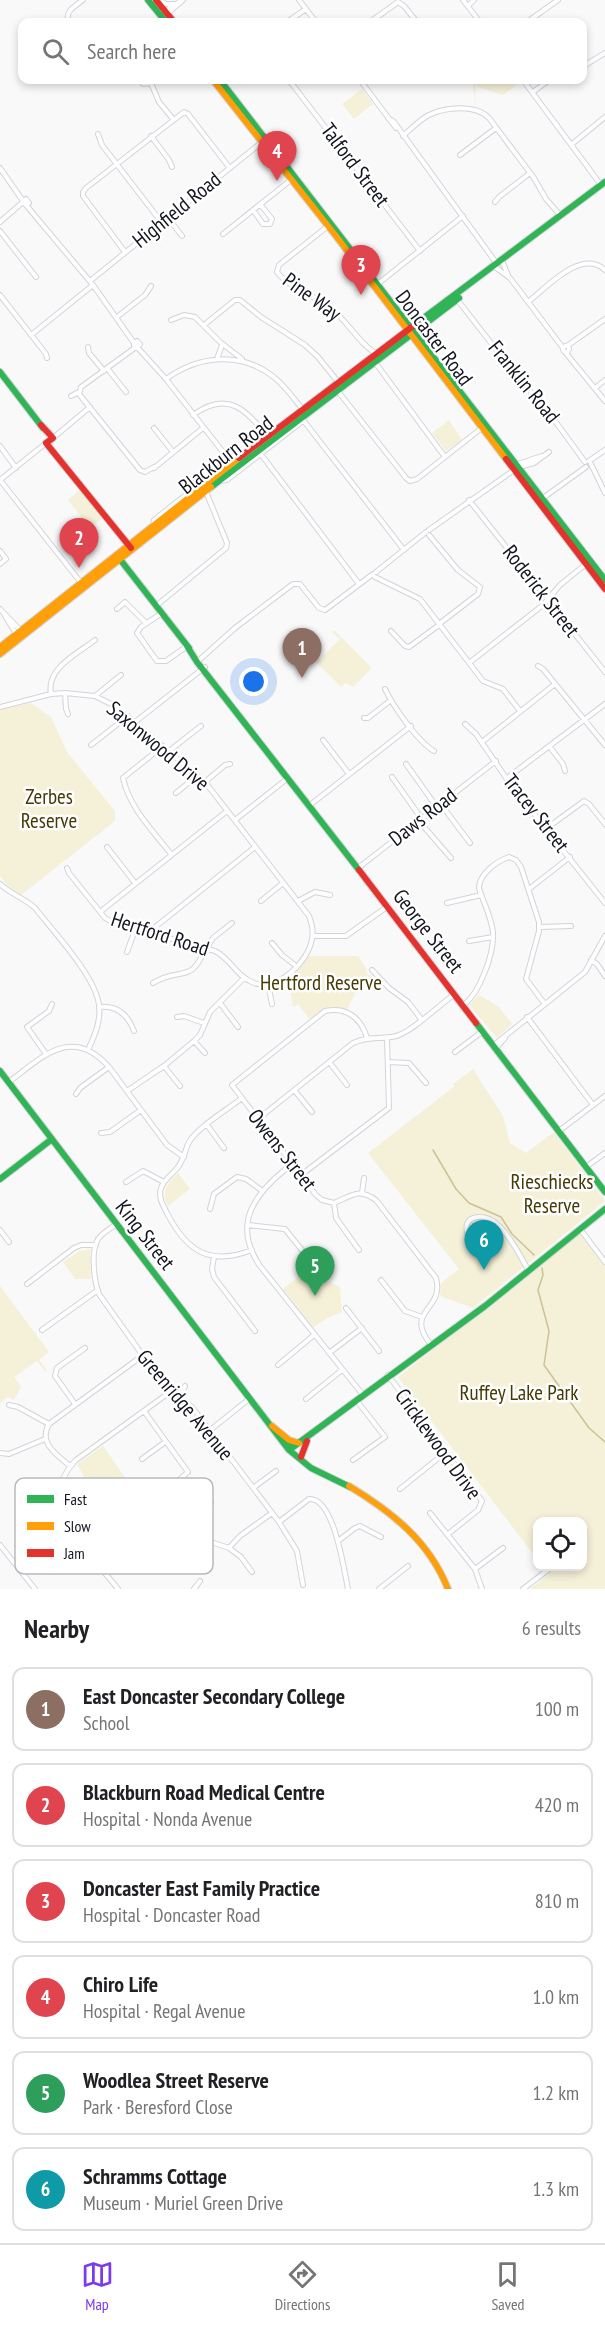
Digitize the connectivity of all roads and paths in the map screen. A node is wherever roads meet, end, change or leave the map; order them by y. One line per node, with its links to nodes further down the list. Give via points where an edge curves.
1 (83, 0): 12 (street, via 70,10)
2 (148, 0): 11 (main road)
3 (158, 0): 9 (street); 11 (main road)
4 (182, 0): 9 (street); 11 (street)
5 (299, 0): 10 (street)
6 (474, 0): 8 (street)
7 (558, 0): 18 (street)
8 (466, 3): 17 (street)
9 (174, 4): 11 (street)
10 (305, 8): 13 (street); 14 (street)
11 (165, 16)
12 (67, 18)
13 (292, 18)
14 (313, 18)
15 (376, 18): 16 (street, via 399,2)
16 (413, 18)
17 (477, 18)
18 (533, 18)
19 (605, 53): 20 (street)
20 (587, 64)
21 (153, 84): 30 (street, via 157,99)
22 (216, 84): 35 (main road, Doncaster Road)
23 (223, 84): 35 (main road, Doncaster Road)
24 (292, 84): 59 (street, Talford Street)
25 (365, 84): 33 (street)
26 (527, 84): 28 (street)
27 (544, 84): 28 (street)
28 (533, 92): 36 (street)
29 (605, 117): 36 (street)
30 (172, 119): 34 (street); 40 (street, via 187,112)
31 (496, 128): 33 (street, via 488,116 473,109 435,113); 37 (street); 42 (street)
32 (98, 134): 38 (street)
33 (402, 135): 51 (street)
34 (151, 136): 38 (street); 39 (street)
35 (263, 140): 40 (street, Highfield Road); 43 (main road, Doncaster Road); 66 (main road, Doncaster Road)
36 (571, 143): 44 (street)
37 (460, 156)
38 (116, 164): 53 (street); 60 (street, via 83,194)
39 (172, 167)
40 (229, 167): 50 (street, Highfield Road)
41 (0, 168): 46 (street)
42 (530, 173): 45 (street); 49 (street)
43 (292, 179): 47 (street); 54 (main road, Doncaster Road)
44 (603, 184): 49 (main road, Blackburn Road)
45 (495, 202)
46 (25, 203): 52 (street); 65 (street)
47 (260, 204): 48 (street); 48 (street, via 272,220 270,224 264,224)
48 (253, 210): 56 (street)
49 (560, 217): 61 (main road, Blackburn Road)
50 (168, 218): 53 (street, Highfield Road); 57 (street)
51 (464, 218): 58 (street); 59 (street)
52 (0, 222)
53 (162, 223): 60 (street, Highfield Road)
54 (328, 226): 74 (main road, Doncaster Road); 84 (street, Pine Way, via 278,266 277,272 332,309)
55 (0, 231): 63 (street)
56 (223, 234)
57 (182, 236)
58 (489, 250): 61 (street); 61 (street)
59 (420, 251): 66 (street)
60 (125, 252): 65 (street, Highfield Road)
61 (500, 263): 64 (street); 64 (street); 69 (main road, Blackburn Road)
62 (605, 270): 70 (street, via 593,263 578,265)
63 (36, 277)
64 (510, 278): 70 (street)
65 (91, 283): 71 (street); 78 (street, Highfield Road, via 86,292)
66 (379, 283): 77 (main road, Doncaster Road)
67 (151, 286): 71 (street)
68 (0, 295): 78 (street)
69 (457, 298): 75 (main road, Blackburn Road); 77 (main road, Blackburn Road); 118 (street, Franklin Road)
70 (528, 302): 85 (street)
71 (117, 317): 82 (street)
72 (605, 319): 85 (street)
73 (171, 320): 76 (street, via 188,315)
74 (399, 321): 77 (main road, Doncaster Road); 81 (main road)
75 (428, 322): 77 (main road, Blackburn Road); 79 (main road)
76 (204, 325): 80 (street); 97 (street, via 239,299 305,345)
77 (412, 331): 79 (main road, Doncaster Road); 81 (main road, Blackburn Road); 86 (main road, Doncaster Road)
78 (31, 335): 88 (street)
79 (424, 342): 108 (main road, Doncaster Road)
80 (222, 344): 89 (street); 90 (street)
81 (395, 344): 86 (main road, via 412,344); 87 (main road, Blackburn Road); 91 (main road, Blackburn Road)
82 (136, 345): 92 (street); 94 (street)
83 (88, 347): 92 (street)
84 (368, 348): 87 (street, Pine Way); 91 (street, Pine Way)
85 (566, 348): 98 (street)
86 (424, 351): 108 (main road, Doncaster Road)
87 (378, 354): 91 (main road, Blackburn Road)
88 (47, 358)
89 (217, 359): 90 (street); 94 (street, via 188,365)
90 (246, 361): 106 (street, via 278,380)
91 (371, 362): 97 (main road, Blackburn Road); 117 (street)
92 (106, 370): 96 (street); 100 (street)
93 (0, 372): 111 (main road)
94 (166, 379): 105 (street)
95 (605, 380): 98 (street)
96 (90, 382): 99 (street); 103 (street, via 81,392)
97 (338, 386): 106 (main road, Blackburn Road); 117 (street, via 408,480 415,480)
98 (595, 388): 102 (street)
99 (79, 392): 101 (street); 103 (street)
100 (126, 392)
101 (70, 396)
102 (605, 401)
103 (86, 402): 104 (street)
104 (91, 408): 111 (street); 115 (street, via 144,472)
105 (193, 415): 109 (street); 110 (street, via 213,404 235,405 250,415)
106 (302, 415): 110 (main road, Blackburn Road); 113 (street); 131 (street)
107 (154, 428): 115 (street)
108 (484, 428): 117 (street); 121 (main road, Doncaster Road)
109 (203, 429): 115 (street); 119 (street)
110 (268, 439): 113 (main road, Blackburn Road)
111 (50, 441): 120 (street); 129 (main road)
112 (0, 446): 120 (street)
113 (257, 450): 119 (main road, Blackburn Road); 123 (street); 137 (street)
114 (605, 450): 118 (street)
115 (173, 452)
116 (549, 452): 121 (street)
117 (446, 457)
118 (588, 464): 124 (street); 126 (street)
119 (233, 466): 123 (main road, Blackburn Road); 129 (main road, Blackburn Road)
120 (17, 467): 122 (street)
121 (515, 468): 126 (main road, Doncaster Road); 127 (street); 134 (main road, Doncaster Road)
122 (1, 480): 138 (street)
123 (223, 480): 125 (main road, Blackburn Road)
124 (605, 493)
125 (204, 494): 129 (main road, Blackburn Road); 141 (street, via 227,543 226,550)
126 (543, 498): 136 (main road, Doncaster Road)
127 (470, 500): 128 (street); 140 (street, Roderick Street)
128 (429, 533): 131 (street); 146 (street, via 458,570 480,589)
129 (130, 547): 132 (main road, Blackburn Road)
130 (0, 551): 133 (street, via 6,559)
131 (403, 551): 135 (street)
132 (118, 557): 138 (main road, Blackburn Road); 141 (main road, George Street)
133 (0, 564)
134 (586, 564): 139 (main road, Doncaster Road); 140 (street)
135 (376, 575): 137 (street); 146 (street, via 419,598)
136 (605, 580)
137 (362, 582): 153 (street, via 323,610 295,583)
138 (83, 585): 148 (main road, Blackburn Road)
139 (605, 589)
140 (548, 600): 154 (street); 157 (street, Roderick Street)
141 (156, 606): 144 (main road, George Street)
142 (117, 609): 145 (street, via 125,602)
143 (2, 610): 148 (street)
144 (162, 613): 145 (street); 151 (main road, George Street)
145 (146, 623): 151 (street, via 137,633 157,661 166,661)
146 (439, 624): 147 (street, via 409,647); 154 (street)
147 (391, 631)
148 (20, 634): 150 (main road, Blackburn Road); 152 (main road, Blackburn Road)
149 (95, 640): 162 (street, via 54,673 49,686)
150 (2, 644)
151 (187, 646): 153 (main road, George Street)
152 (0, 654)
153 (199, 660): 156 (main road, George Street)
154 (469, 663): 167 (street, via 483,681 503,690)
155 (538, 666): 159 (street)
156 (203, 668): 172 (street); 191 (main road, George Street)
157 (605, 672)
158 (121, 675): 163 (street)
159 (555, 684): 167 (street); 171 (street)
160 (385, 689): 164 (street)
161 (65, 693): 162 (street, Saxonwood Drive); 163 (street, Saxonwood Drive); 168 (street)
162 (51, 694): 166 (street, Saxonwood Drive)
163 (95, 696): 169 (street, Saxonwood Drive)
164 (391, 700): 170 (street); 175 (street)
165 (605, 704): 171 (street)
166 (0, 707)
167 (520, 711): 177 (street)
168 (68, 714)
169 (128, 716): 172 (street, Saxonwood Drive); 178 (street)
170 (364, 718)
171 (585, 719): 179 (street); 181 (street)
172 (135, 722): 180 (street, Saxonwood Drive)
173 (465, 724): 177 (street, Tracey Street)
174 (201, 726): 182 (street)
175 (411, 726): 183 (street); 188 (street)
176 (323, 740): 188 (street)
177 (481, 741): 184 (street, Tracey Street)
178 (91, 745)
179 (605, 745)
180 (163, 746): 182 (street, Saxonwood Drive); 205 (street, via 123,778 135,806)
181 (549, 746): 187 (street); 192 (street)
182 (169, 751): 189 (street, Saxonwood Drive)
183 (434, 751)
184 (495, 760): 192 (street, Tracey Street); 196 (street, Daws Road)
185 (230, 764): 193 (street)
186 (406, 765): 196 (street)
187 (566, 771)
188 (349, 774): 195 (street)
189 (197, 776): 193 (street, Saxonwood Drive); 194 (street)
190 (392, 777): 198 (street)
191 (289, 778): 195 (main road, George Street); 199 (street)
192 (507, 778): 201 (street, Tracey Street)
193 (205, 782): 197 (street, Saxonwood Drive)
194 (176, 793)
195 (310, 805): 209 (main road, George Street)
196 (438, 805): 198 (street, Daws Road); 202 (street)
197 (227, 811): 199 (street, Saxonwood Drive); 205 (street)
198 (420, 819): 207 (street); 209 (street, Daws Road)
199 (235, 820): 204 (street, Saxonwood Drive)
200 (605, 825): 201 (street, via 584,801)
201 (547, 828): 206 (street, Tracey Street)
202 (470, 843)
203 (107, 847): 210 (street)
204 (255, 847): 211 (street, Saxonwood Drive); 226 (street)
205 (171, 854): 210 (street)
206 (570, 857): 213 (street); 219 (street, Tracey Street)
207 (451, 858)
208 (67, 868): 221 (street, Hertford Road)
209 (358, 868): 220 (main road, George Street)
210 (135, 882): 221 (street)
211 (283, 883): 216 (street); 217 (street, Saxonwood Drive)
212 (0, 884): 247 (street, via 35,908 88,977)
213 (529, 890): 215 (street, via 518,862 508,857 481,878); 224 (street)
214 (330, 895): 217 (street, via 315,892)
215 (481, 895): 218 (street); 229 (street)
216 (261, 901)
217 (298, 901): 227 (street, Saxonwood Drive, via 309,916)
218 (447, 903)
219 (605, 903)
220 (388, 906): 227 (street, via 346,936); 241 (main road, George Street)
221 (100, 912): 225 (street, Hertford Road, via 114,923)
222 (232, 923): 232 (street)
223 (572, 926): 224 (street)
224 (540, 927): 246 (street, via 526,977)
225 (135, 930): 226 (street, Hertford Road); 233 (street)
226 (150, 933): 232 (street, Hertford Road)
227 (313, 936): 235 (street)
228 (605, 936): 234 (street)
229 (493, 937): 230 (street); 245 (street, via 481,982)
230 (469, 941)
231 (272, 943): 235 (street)
232 (206, 948): 238 (street, Hertford Road, via 223,955); 239 (street, via 200,963 189,973)
233 (127, 952)
234 (590, 962): 237 (street); 246 (street, via 585,972)
235 (296, 966): 240 (street, via 281,980)
236 (372, 970): 250 (street)
237 (605, 976)
238 (244, 978): 240 (street); 242 (street)
239 (153, 983)
240 (268, 984): 244 (street)
241 (455, 994): 245 (main road, George Street); 250 (street)
242 (220, 1003): 251 (street); 252 (street)
243 (52, 1004): 262 (street, via 49,1011 27,1027)
244 (272, 1004)
245 (463, 1004): 254 (main road, George Street)
246 (543, 1004): 249 (street)
247 (99, 1007): 253 (street, via 117,1009); 259 (street, via 99,1021)
248 (177, 1017): 251 (street)
249 (526, 1017): 258 (street); 277 (street)
250 (422, 1019): 256 (street, via 400,1035)
251 (204, 1023): 257 (street)
252 (238, 1027)
253 (134, 1031)
254 (483, 1031): 258 (main road, George Street); 260 (street)
255 (367, 1038): 256 (street); 264 (street, via 353,1043); 276 (street, Owens Street, via 362,1025 349,1012 325,1011 232,1085)
256 (387, 1038): 263 (street)
257 (194, 1041): 261 (street); 266 (street)
258 (495, 1047): 282 (main road, George Street)
259 (88, 1050): 262 (street, via 68,1046); 265 (street)
260 (455, 1052)
261 (205, 1053)
262 (46, 1054): 268 (street)
263 (388, 1062): 269 (street, via 409,1063); 290 (street, via 389,1108)
264 (330, 1063): 270 (street); 273 (street)
265 (109, 1066): 272 (street); 274 (street)
266 (164, 1066): 271 (street); 272 (street)
267 (0, 1071): 268 (main road, King Street)
268 (9, 1082): 284 (main road, King Street)
269 (426, 1083)
270 (347, 1085)
271 (180, 1086)
272 (127, 1091): 278 (street)
273 (295, 1091): 279 (street); 280 (street)
274 (76, 1094)
275 (605, 1096): 277 (street)
276 (242, 1098): 280 (street, Owens Street); 281 (street)
277 (593, 1105): 282 (street)
278 (141, 1110): 283 (street, via 110,1132); 287 (street, via 167,1145)
279 (312, 1112)
280 (258, 1119): 288 (street, Owens Street)
281 (207, 1125): 285 (street); 287 (street, via 189,1142)
282 (559, 1131): 289 (main road, George Street)
283 (101, 1133)
284 (52, 1139): 292 (main road); 301 (main road, King Street)
285 (224, 1148)
286 (605, 1153): 289 (street)
287 (184, 1157): 294 (street)
288 (292, 1164): 290 (street, Owens Street); 295 (street)
289 (586, 1167): 296 (main road, George Street)
290 (301, 1175): 298 (street, Owens Street, via 316,1195)
291 (364, 1178): 297 (street)
292 (0, 1179)
293 (126, 1182): 294 (street, via 143,1171)
294 (164, 1182): 310 (street, via 160,1198 173,1224 200,1253)
295 (261, 1190): 299 (street, via 237,1177 214,1194); 302 (street)
296 (605, 1192)
297 (362, 1193): 298 (street, Owens Street); 318 (street, via 376,1200 436,1278 437,1296)
298 (334, 1203): 308 (street, via 336,1218)
299 (210, 1209)
300 (605, 1209): 303 (main road)
301 (116, 1225): 306 (street, via 97,1239); 336 (main road, King Street)
302 (248, 1225): 307 (street); 313 (street, via 285,1229 318,1270)
303 (580, 1229): 311 (street); 312 (main road)
304 (0, 1230): 305 (street)
305 (9, 1242)
306 (96, 1245): 315 (street, via 74,1248); 316 (street, Greenridge Avenue)
307 (252, 1250): 310 (street, via 232,1257); 322 (street)
308 (359, 1250)
309 (482, 1256): 312 (street, via 467,1232 471,1218 477,1216 492,1220 501,1228)
310 (214, 1257): 321 (street, via 214,1277)
311 (605, 1262)
312 (529, 1271): 323 (main road)
313 (318, 1276)
314 (381, 1280): 318 (street, via 405,1311)
315 (27, 1284)
316 (98, 1290): 320 (street); 327 (street, Greenridge Avenue)
317 (346, 1308): 319 (street)
318 (422, 1317): 323 (street, via 423,1334)
319 (362, 1328): 325 (street); 326 (street)
320 (42, 1330)
321 (255, 1331)
322 (314, 1335): 326 (street); 328 (street)
323 (432, 1346): 330 (main road)
324 (85, 1348): 337 (street, via 55,1371)
325 (379, 1351)
326 (329, 1354): 329 (street)
327 (142, 1356): 332 (street, Greenridge Avenue); 337 (street)
328 (278, 1365)
329 (342, 1370): 334 (street); 335 (street)
330 (389, 1376): 334 (main road); 350 (street, Cricklewood Drive)
331 (185, 1386): 333 (street)
332 (170, 1392): 333 (street, Greenridge Avenue); 339 (street)
333 (179, 1397): 344 (street, Greenridge Avenue, via 192,1407)
334 (360, 1397): 340 (main road); 354 (street, via 385,1437)
335 (306, 1399)
336 (250, 1400): 341 (main road, King Street); 344 (street)
337 (75, 1404): 342 (street)
338 (9, 1405): 342 (street)
339 (144, 1411): 347 (street); 355 (street)
340 (340, 1414): 346 (main road); 348 (main road)
341 (264, 1419): 343 (main road, King Street); 349 (main road, King Street)
342 (50, 1424): 345 (street)
343 (272, 1426): 348 (main road); 349 (main road, King Street)
344 (209, 1431): 360 (street, Greenridge Avenue)
345 (45, 1438): 351 (street, via 9,1454); 355 (street, via 53,1452)
346 (307, 1441): 349 (main road); 352 (main road)
347 (165, 1442): 353 (street); 358 (street, via 188,1472)
348 (299, 1443): 349 (main road)
349 (292, 1451): 352 (main road, King Street); 359 (main road, King Street, via 310,1468)
350 (447, 1452): 361 (street); 365 (street, Cricklewood Drive, via 483,1503)
351 (0, 1453)
352 (301, 1457): 359 (main road, King Street)
353 (142, 1459)
354 (353, 1460)
355 (70, 1466): 357 (street)
356 (276, 1471): 360 (street)
357 (62, 1478)
358 (182, 1478)
359 (350, 1487): 386 (main road, King Street, via 382,1507 415,1536 435,1560)
360 (253, 1488): 362 (street, Greenridge Avenue)
361 (400, 1489)
362 (272, 1513): 364 (street, Greenridge Avenue); 370 (street)
363 (430, 1514): 365 (street)
364 (279, 1522): 367 (street, via 313,1498 328,1514); 380 (street, Greenridge Avenue, via 297,1551)
365 (448, 1534): 374 (street)
366 (381, 1538): 367 (street, via 360,1526)
367 (338, 1541): 384 (street)
368 (213, 1543): 370 (street)
369 (0, 1546): 372 (street)
370 (229, 1548): 376 (street)
371 (502, 1548): 374 (street)
372 (15, 1564)
373 (408, 1566): 385 (street)
374 (476, 1569): 387 (street)
375 (546, 1571): 388 (street)
376 (252, 1572)
377 (23, 1574): 381 (street)
378 (106, 1574): 382 (street)
379 (200, 1581): 383 (street)
380 (303, 1586)
381 (35, 1589)
382 (118, 1589)
383 (194, 1589)
384 (348, 1589)
385 (379, 1589)
386 (448, 1589)
387 (482, 1589)
388 (523, 1589)

